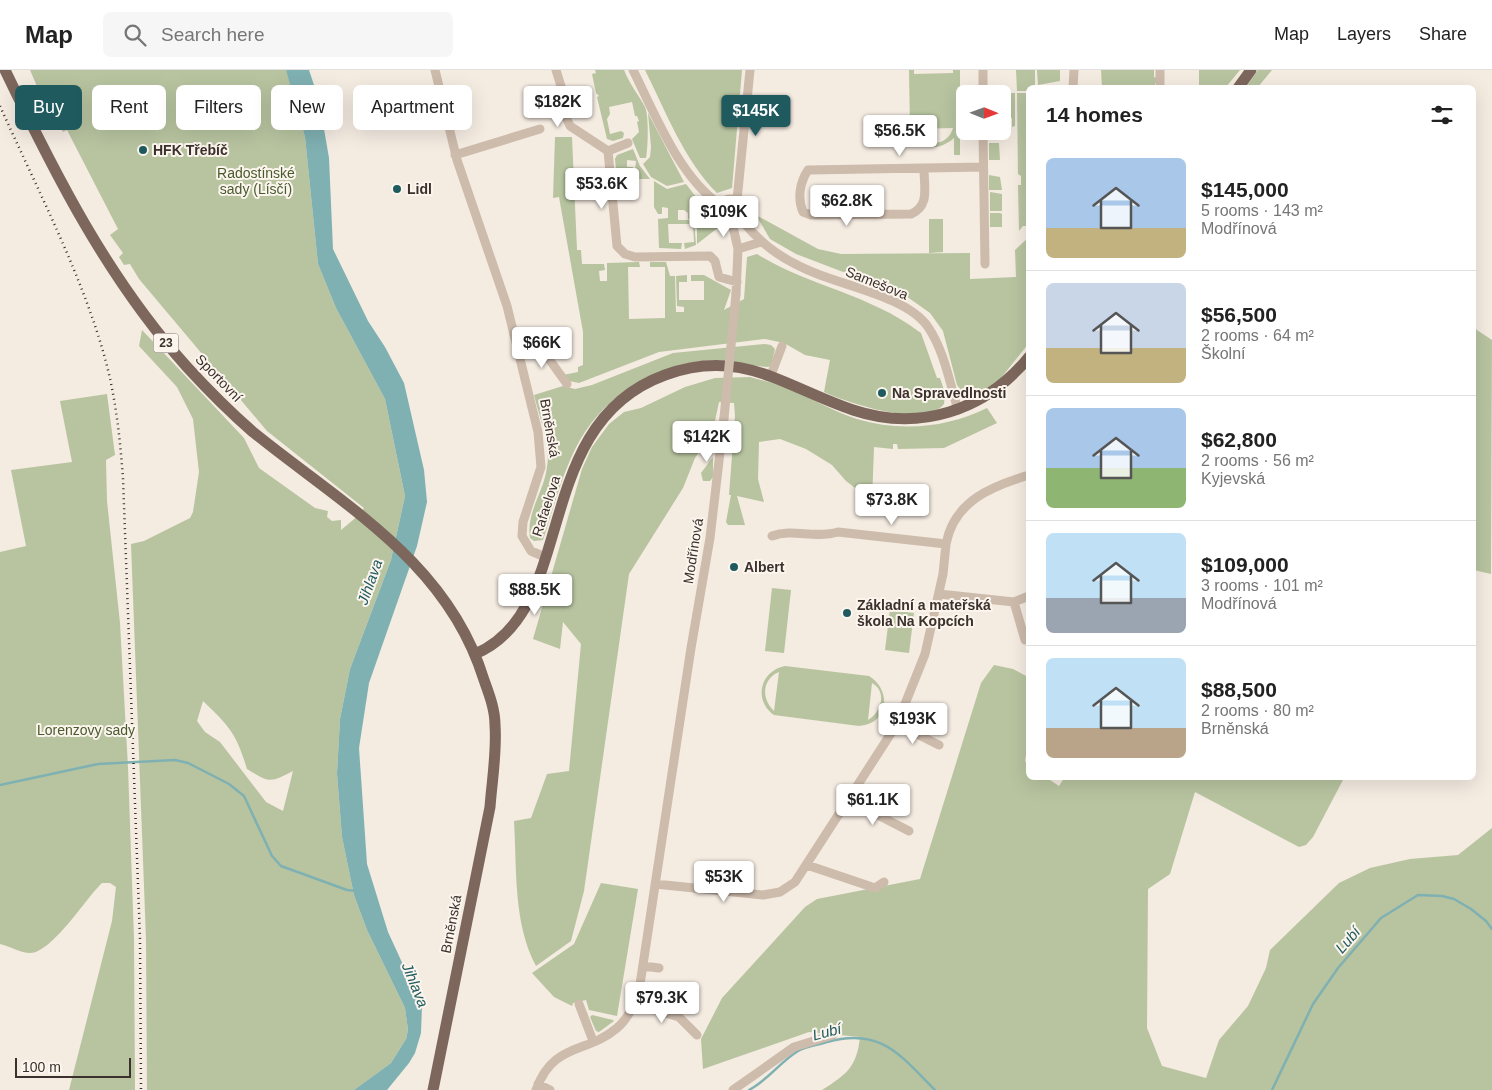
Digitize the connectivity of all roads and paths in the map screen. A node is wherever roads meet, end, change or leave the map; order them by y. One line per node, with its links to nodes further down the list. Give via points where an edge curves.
1 (5, 70): 42 (main road, Sportovní / 23, via 91,237 152,326 187,367 246,425 396,545 428,578 457,619)
2 (435, 70): 18 (street, Brněnská)
3 (556, 70): 17 (street, via 570,126)
4 (633, 70): 22 (street, Samešova, via 678,157 702,190)
5 (750, 70): 21 (street)
6 (983, 70): 10 (street)
7 (1074, 70): 11 (street)
8 (1160, 70): 12 (street)
9 (1251, 70): 13 (main road)
10 (983, 85)
11 (1073, 85)
12 (1160, 85)
13 (1240, 85)
14 (540, 128): 18 (street)
15 (983, 140): 19 (street)
16 (628, 143): 17 (street)
17 (608, 151): 27 (street, via 617,246 634,257 710,256 715,261 719,277)
18 (455, 155): 28 (street, Brněnská)
19 (983, 167): 20 (street); 26 (street)
20 (924, 169): 20 (street, via 924,203 920,210 911,214 811,215 803,212 800,206 801,181 808,170)
21 (737, 200): 22 (street, via 726,200); 23 (street, via 743,208)
22 (721, 205): 23 (street, Samešova, via 720,216 725,221)
23 (736, 220): 24 (street, Samešova); 25 (street, Modřínová)
24 (760, 242): 25 (street); 33 (street, Samešova, via 795,264 881,297 918,317 932,332)
25 (738, 249): 27 (street, Modřínová)
26 (985, 264)
27 (737, 282): 49 (street, Modřínová, bridge, via 711,529)
28 (517, 343): 32 (street, via 529,338 539,345); 37 (street, Brněnská, via 542,459 522,522 522,536 531,551)
29 (782, 346): 31 (street)
30 (1026, 361): 33 (main road, Rafaelova, via 987,396)
31 (771, 375): 33 (main road, Rafaelova, via 878,417 914,419); 37 (main road, Rafaelova, via 734,366 691,368 655,379 618,403 597,426 581,452)
32 (568, 384)
33 (958, 410)
34 (1026, 476): 36 (street, via 996,485 966,505 952,524)
35 (772, 536): 36 (street, via 782,532 823,536 838,532)
36 (946, 544): 38 (street)
37 (545, 556): 42 (main road, via 524,609 507,632)
38 (939, 594): 40 (street); 43 (street, via 925,654)
39 (1026, 597): 40 (street)
40 (1014, 602): 41 (street)
41 (1025, 640)
42 (475, 654): 58 (main road, Brněnská / 23, via 495,724 490,807)
43 (897, 724): 44 (street); 45 (street)
44 (939, 745)
45 (851, 797): 46 (street); 47 (street)
46 (909, 831)
47 (807, 865): 48 (street, via 875,888); 49 (street, via 795,882 772,894)
48 (884, 882)
49 (655, 884): 50 (street, Modřínová)
50 (643, 966): 51 (street); 53 (street, Modřínová)
51 (658, 968)
52 (579, 1004): 56 (street)
53 (634, 1004): 54 (street, via 679,1017); 56 (street, Modřínová, via 618,1028)
54 (697, 1035)
55 (833, 1035): 60 (street, via 794,1047)
56 (593, 1041): 57 (street, Modřínová, via 565,1053 552,1063)
57 (538, 1087): 59 (street)
58 (433, 1090)
59 (550, 1090)
60 (733, 1090)

